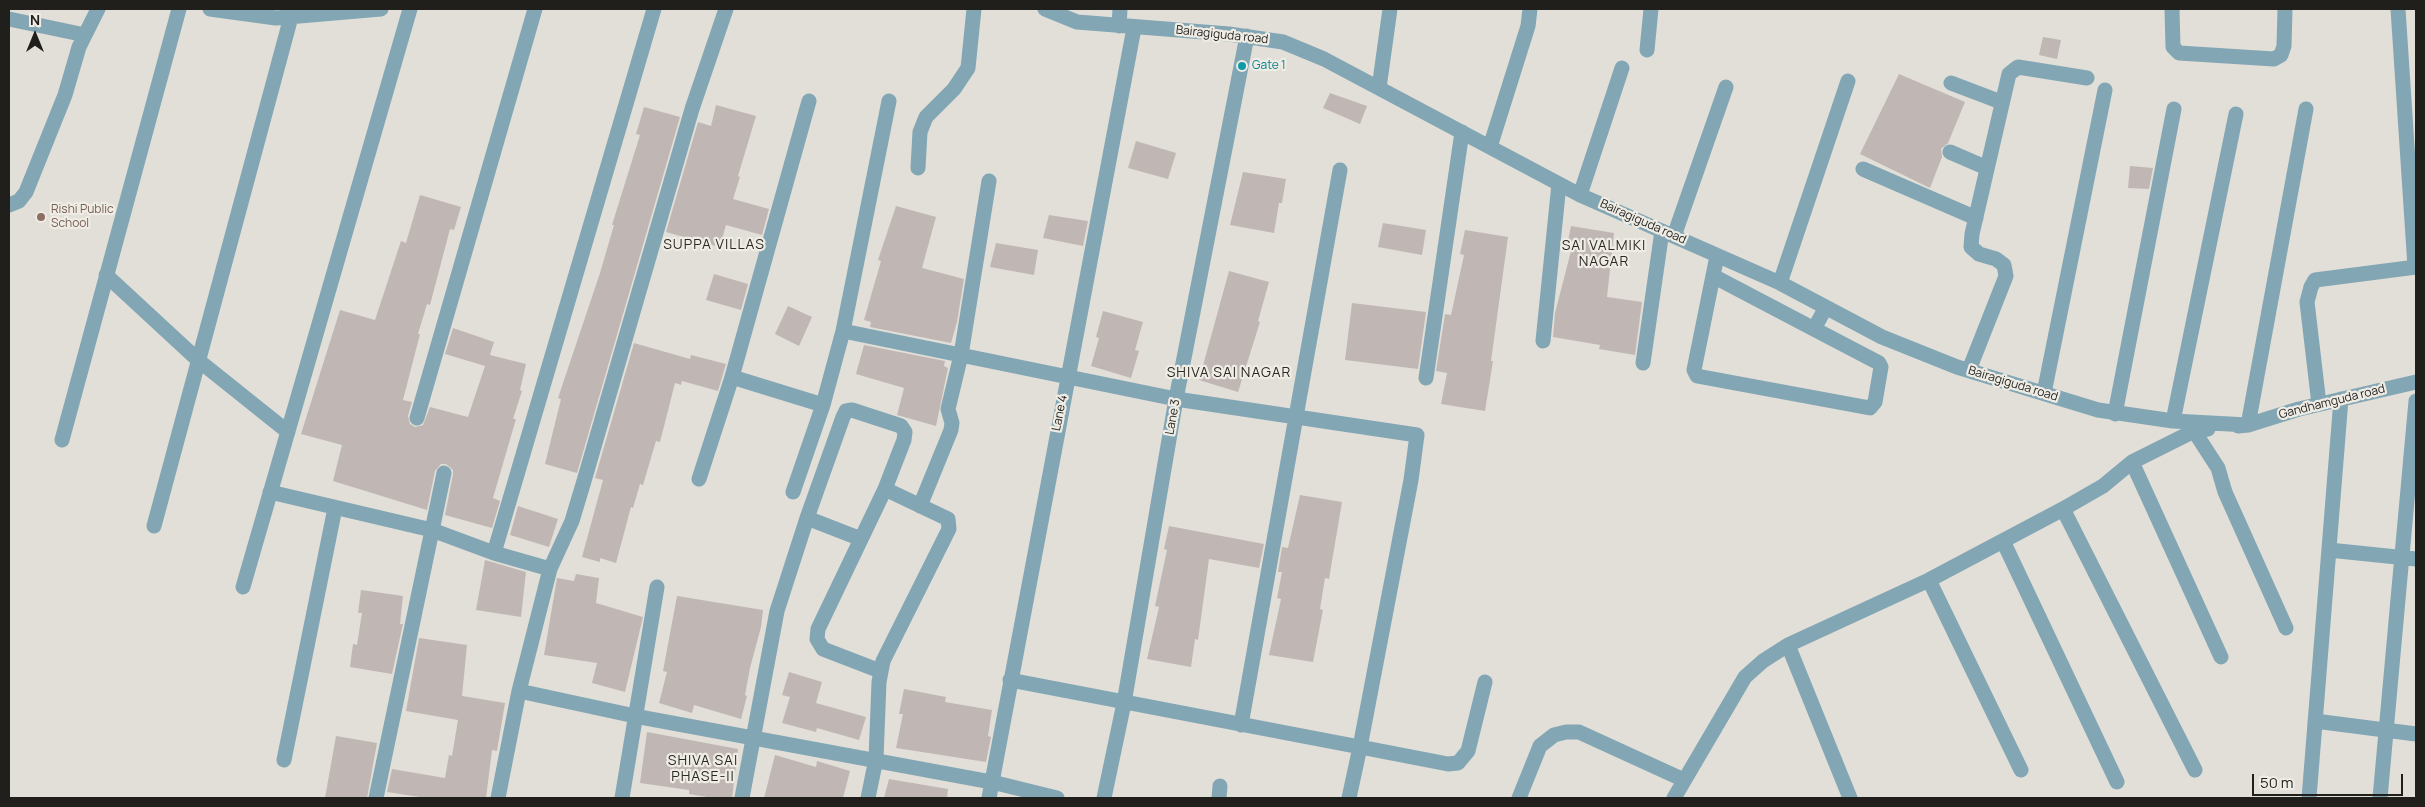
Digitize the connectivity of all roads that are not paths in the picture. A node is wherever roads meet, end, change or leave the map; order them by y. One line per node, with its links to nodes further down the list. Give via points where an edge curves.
1 (98, 9): 22 (street)
2 (179, 9): 53 (street)
3 (210, 9): 18 (street)
4 (380, 9): 19 (street)
5 (410, 9): 80 (street)
6 (535, 9): 76 (street)
7 (654, 9): 97 (street)
8 (726, 9): 99 (street, via 692,109 582,489)
9 (974, 9): 41 (street, via 968,68 954,89 926,118 920,132)
10 (1045, 9): 21 (street, Bairagiguda road, via 1077,22)
11 (1120, 9): 21 (street, Lane 4)
12 (1390, 9): 30 (street)
13 (1530, 9): 39 (street, via 1528,26)
14 (1651, 9): 24 (street)
15 (2172, 9): 16 (street, via 2172,47 2179,53 2274,59 2281,55 2284,46)
16 (2285, 9)
17 (2398, 9): 52 (street)
18 (263, 13): 19 (street)
19 (291, 17): 61 (street)
20 (9, 19): 22 (street)
21 (1127, 27): 23 (street, Bairagiguda road); 65 (street, Lane 4)
22 (85, 35): 48 (street, via 26,192 19,201)
23 (1247, 36): 30 (street, Bairagiguda road, via 1283,42); 69 (street, Lane 3)
24 (1646, 50)
25 (1622, 68): 47 (street)
26 (2087, 78): 34 (street, via 2018,67 2009,74)
27 (1848, 81): 55 (street)
28 (1951, 83): 34 (street)
29 (1726, 87): 50 (street)
30 (1379, 88): 38 (street, Bairagiguda road)
31 (2105, 90): 68 (street)
32 (809, 101): 64 (street)
33 (889, 101): 58 (street)
34 (2001, 102): 42 (street)
35 (2174, 109): 74 (street)
36 (2306, 109): 78 (street)
37 (2236, 114): 77 (street)
38 (1462, 132): 39 (street, Bairagiguda road); 66 (street)
39 (1490, 147): 46 (street, Bairagiguda road)
40 (1950, 152): 42 (street)
41 (918, 168)
42 (1987, 168): 49 (street)
43 (1863, 169): 49 (street)
44 (1340, 170): 75 (street)
45 (989, 181): 60 (street)
46 (1559, 184): 47 (street, Bairagiguda road); 59 (street)
47 (1580, 195): 50 (street, Bairagiguda road)
48 (9, 205)
49 (1976, 218): 63 (street, via 1971,248 1979,254 1996,258 2004,265 2006,276)
50 (1668, 233): 51 (street, Bairagiguda road); 62 (street)
51 (1717, 256): 54 (street); 55 (street, Bairagiguda road)
52 (2416, 267): 72 (street, via 2316,280 2311,287 2307,302)
53 (106, 275): 61 (street); 81 (street)
54 (1715, 277): 57 (street); 57 (street, via 1694,370 1698,376 1870,408 1875,402 1882,372 1879,363)
55 (1780, 283): 56 (street, Bairagiguda road)
56 (1826, 307): 57 (street); 63 (street, Bairagiguda road, via 1882,338)
57 (1814, 329)
58 (843, 331): 60 (street); 73 (street)
59 (1543, 341)
60 (961, 355): 65 (street); 88 (street, via 948,409 952,430)
61 (198, 360): 80 (street); 92 (street)
62 (1643, 363)
63 (1969, 370): 68 (street, Bairagiguda road)
64 (732, 377): 73 (street); 84 (street)
65 (1067, 377): 69 (street); 107 (street, Lane 4)
66 (1426, 378)
67 (2416, 382): 70 (street, Gandhamguda road)
68 (2044, 393): 74 (street, Bairagiguda road)
69 (1176, 399): 75 (street); 110 (street, Lane 3)
70 (2341, 399): 72 (street, Gandhamguda road); 96 (street)
71 (2416, 401): 98 (street)
72 (2319, 404): 78 (street, Gandhamguda road)
73 (823, 405): 87 (street)
74 (2116, 414): 77 (street, Bairagiguda road)
75 (1296, 416): 113 (street); 117 (street, via 1417,435)
76 (417, 418)
77 (2172, 421): 78 (street, Bairagiguda road)
78 (2248, 425): 79 (street)
79 (2194, 430): 82 (street); 103 (street, via 2218,468 2225,492)
80 (288, 432): 86 (street)
81 (62, 440)
82 (2132, 462): 90 (street, via 2103,486); 105 (street)
83 (444, 473): 93 (street)
84 (699, 479)
85 (885, 489): 88 (street); 91 (street, via 904,440 902,426 852,410 846,411); 94 (street)
86 (270, 492): 89 (street); 101 (street)
87 (793, 492)
88 (920, 506): 106 (street, via 948,519 949,529)
89 (335, 508): 93 (street); 119 (street)
90 (2063, 510): 95 (street); 121 (street)
91 (807, 518): 94 (street); 116 (street, via 777,610)
92 (154, 526)
93 (432, 530): 97 (street); 125 (street)
94 (861, 539): 106 (street, via 818,629 817,639 823,649)
95 (2003, 541): 100 (street); 124 (street)
96 (2329, 550): 98 (street); 112 (street)
97 (494, 553): 99 (street)
98 (2409, 558): 114 (street)
99 (550, 569): 109 (street)
100 (1929, 580): 104 (street); 120 (street)
101 (243, 587)
102 (657, 587): 111 (street)
103 (2286, 628)
104 (1788, 646): 122 (street, via 1744,677); 136 (street)
105 (2221, 657)
106 (880, 671): 118 (street)
107 (1010, 680): 110 (street); 123 (street, Lane 4)
108 (1485, 682): 117 (street, via 1468,751 1458,763 1448,764)
109 (519, 691): 111 (street); 126 (street)
110 (1124, 703): 113 (street); 132 (street, Lane 3)
111 (635, 716): 116 (street); 127 (street)
112 (2315, 721): 114 (street); 137 (street)
113 (1241, 725): 117 (street)
114 (2386, 731): 115 (street); 138 (street)
115 (2416, 734)
116 (754, 736): 118 (street); 128 (street)
117 (1360, 747): 133 (street)
118 (876, 759): 123 (street); 129 (street)
119 (284, 760)
120 (2021, 770)
121 (2195, 770)
122 (1684, 780): 134 (street, via 1579,732 1566,732 1554,735 1540,746); 135 (street)
123 (992, 782): 130 (street, Lane 4); 131 (street)
124 (2117, 782)
125 (376, 798)
126 (498, 798)
127 (622, 798)
128 (742, 798)
129 (868, 798)
130 (988, 798)
131 (1057, 798)
132 (1104, 798)
133 (1349, 798)
134 (1519, 798)
135 (1674, 798)
136 (1850, 798)
137 (2309, 798)
138 (2380, 798)

